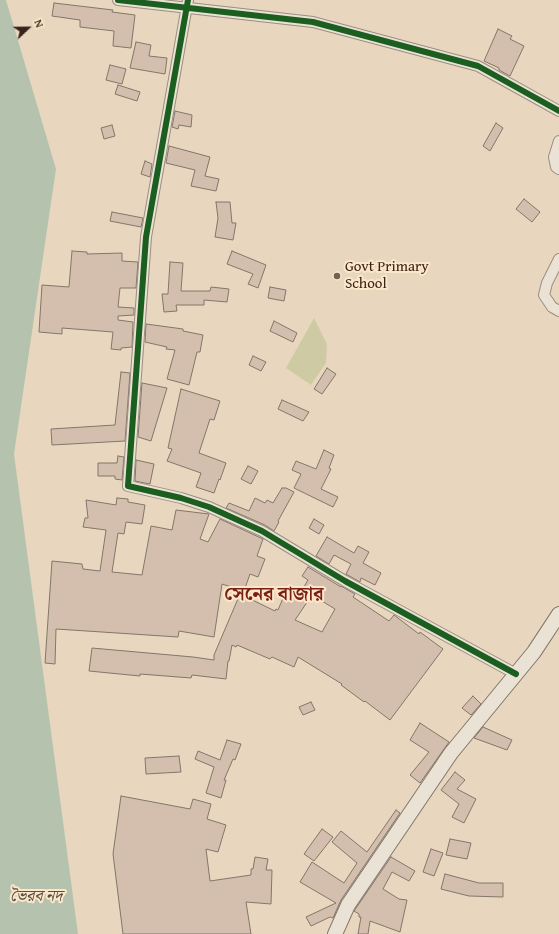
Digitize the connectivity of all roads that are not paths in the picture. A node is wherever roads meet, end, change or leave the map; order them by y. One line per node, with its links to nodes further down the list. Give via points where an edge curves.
1 (118, 0): 2 (street)
2 (187, 4): 3 (street, via 313,22 478,66); 9 (street, via 146,237 128,486 209,507 262,531 345,581)
3 (559, 110)
4 (559, 141): 5 (street, via 554,157)
5 (559, 169)
6 (559, 259): 7 (street, via 544,295 552,307)
7 (559, 311)
8 (559, 614): 9 (main road)
9 (516, 674): 10 (main road, via 452,753 348,905)
10 (335, 934)

